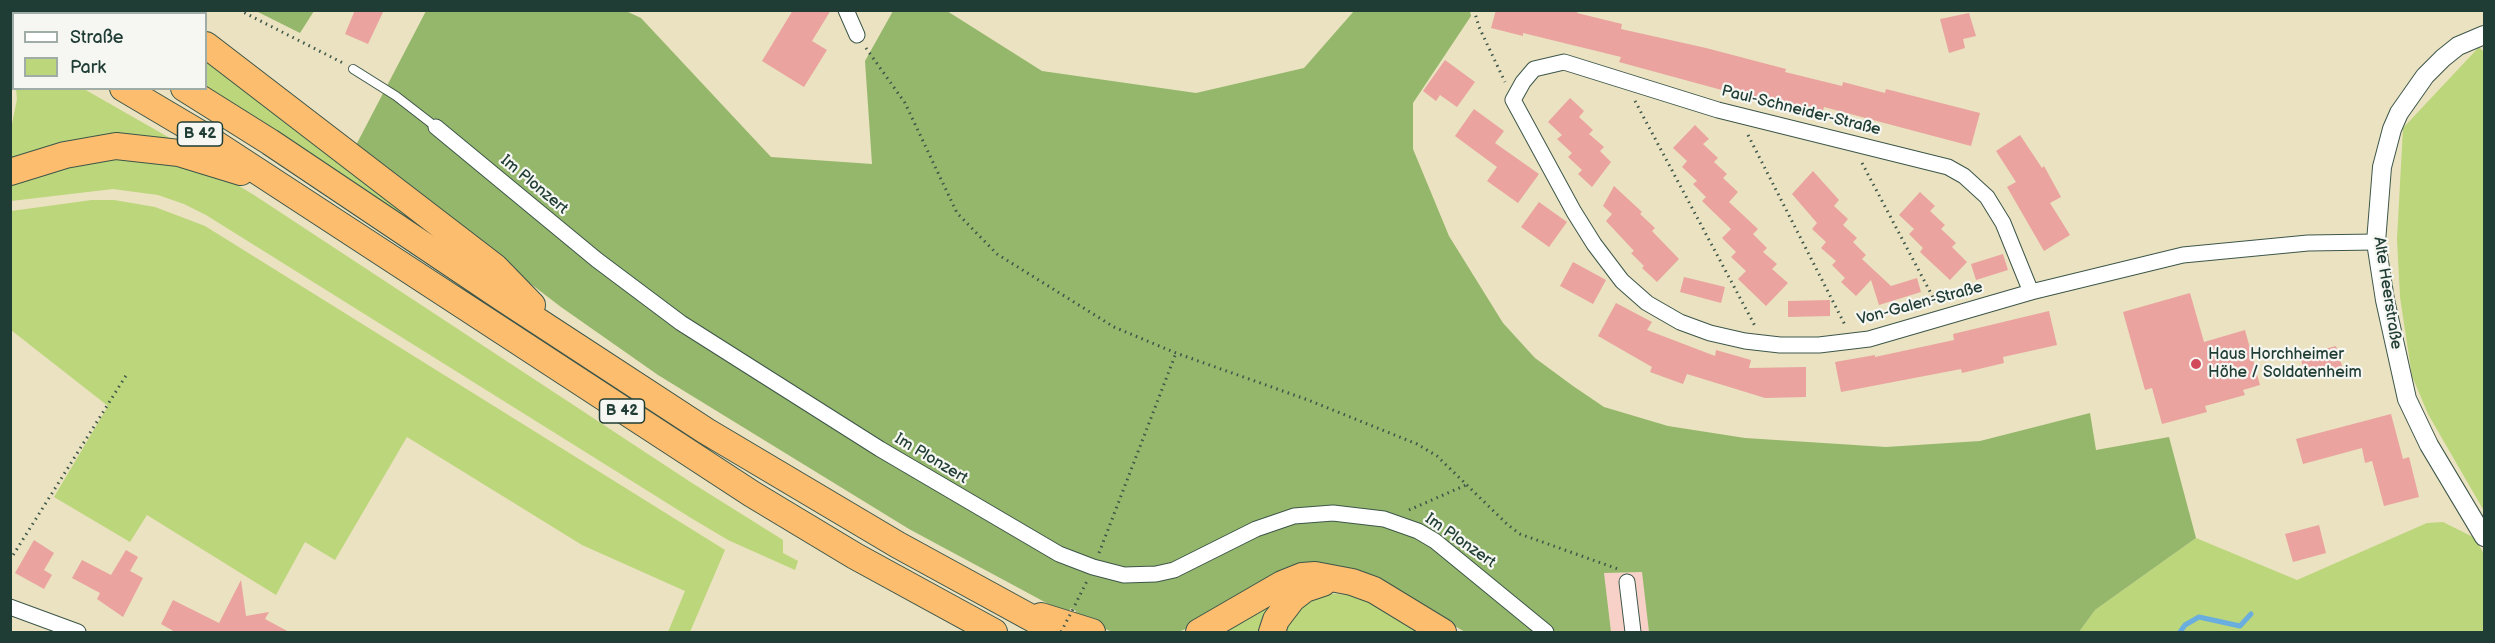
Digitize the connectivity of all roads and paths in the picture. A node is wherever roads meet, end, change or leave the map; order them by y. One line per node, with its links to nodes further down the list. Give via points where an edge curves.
1 (239, 10): 7 (path)
2 (846, 10): 4 (street)
3 (1474, 10): 11 (path)
4 (857, 34): 23 (path, via 905,103 957,213 997,254 1114,327)
5 (2484, 35): 17 (street, Alte Heerstraße, via 2458,46 2443,58 2399,113 2382,167)
6 (207, 46): 20 (highway, via 495,267)
7 (353, 69): 13 (lane, Im Plonzert)
8 (1624, 81): 11 (street, Paul-Schneider-Straße, via 1564,63 1550,63 1534,69); 12 (street, Paul-Schneider-Straße); 22 (path)
9 (126, 90): 16 (highway, B 42)
10 (187, 90): 20 (highway, B 42)
11 (1514, 99): 22 (street, Von-Galen-Straße, via 1574,212 1622,281 1647,303 1680,322 1710,333)
12 (1738, 115): 14 (street, Paul-Schneider-Straße); 21 (path)
13 (436, 127): 29 (street, Im Plonzert, via 604,266 681,323 1013,529)
14 (1851, 142): 18 (street, Paul-Schneider-Straße, via 1948,167 1978,187 2003,223); 19 (path)
15 (10, 172): 16 (highway, via 65,155 116,146 179,153)
16 (274, 183): 35 (highway, B 42, via 752,495)
17 (2376, 242): 18 (street, Von-Galen-Straße, via 2308,243 2183,255); 27 (street, Alte Heerstraße, via 2408,399 2429,445)
18 (2031, 292): 19 (street, Von-Galen-Straße)
19 (1944, 318): 21 (street, Von-Galen-Straße)
20 (561, 336): 32 (highway, B 42, via 807,492)
21 (1853, 341): 22 (street, Von-Galen-Straße, via 1819,345)
22 (1764, 343)
23 (1176, 353): 25 (path, via 1308,399 1417,444 1437,456); 29 (path)
24 (127, 374): 28 (path)
25 (1466, 485): 26 (path, via 1419,504); 31 (path, via 1520,534 1616,568)
26 (1399, 523): 29 (street, Im Plonzert, via 1333,513 1294,516 1246,533 1174,570 1139,576); 41 (street, Im Plonzert, via 1450,552)
27 (2484, 537)
28 (10, 560)
29 (1093, 567): 36 (path, bridge)
30 (1343, 580): 38 (highway, via 1315,575 1294,579); 39 (highway, via 1315,584 1299,594 1284,608); 40 (highway, via 1374,590)
31 (1627, 582): 42 (street)
32 (1008, 606): 36 (highway, B 42); 37 (highway)
33 (10, 607): 34 (street)
34 (78, 633)
35 (994, 633)
36 (1059, 633)
37 (1092, 633)
38 (1199, 633)
39 (1272, 633)
40 (1443, 633)
41 (1546, 633)
42 (1633, 633)

